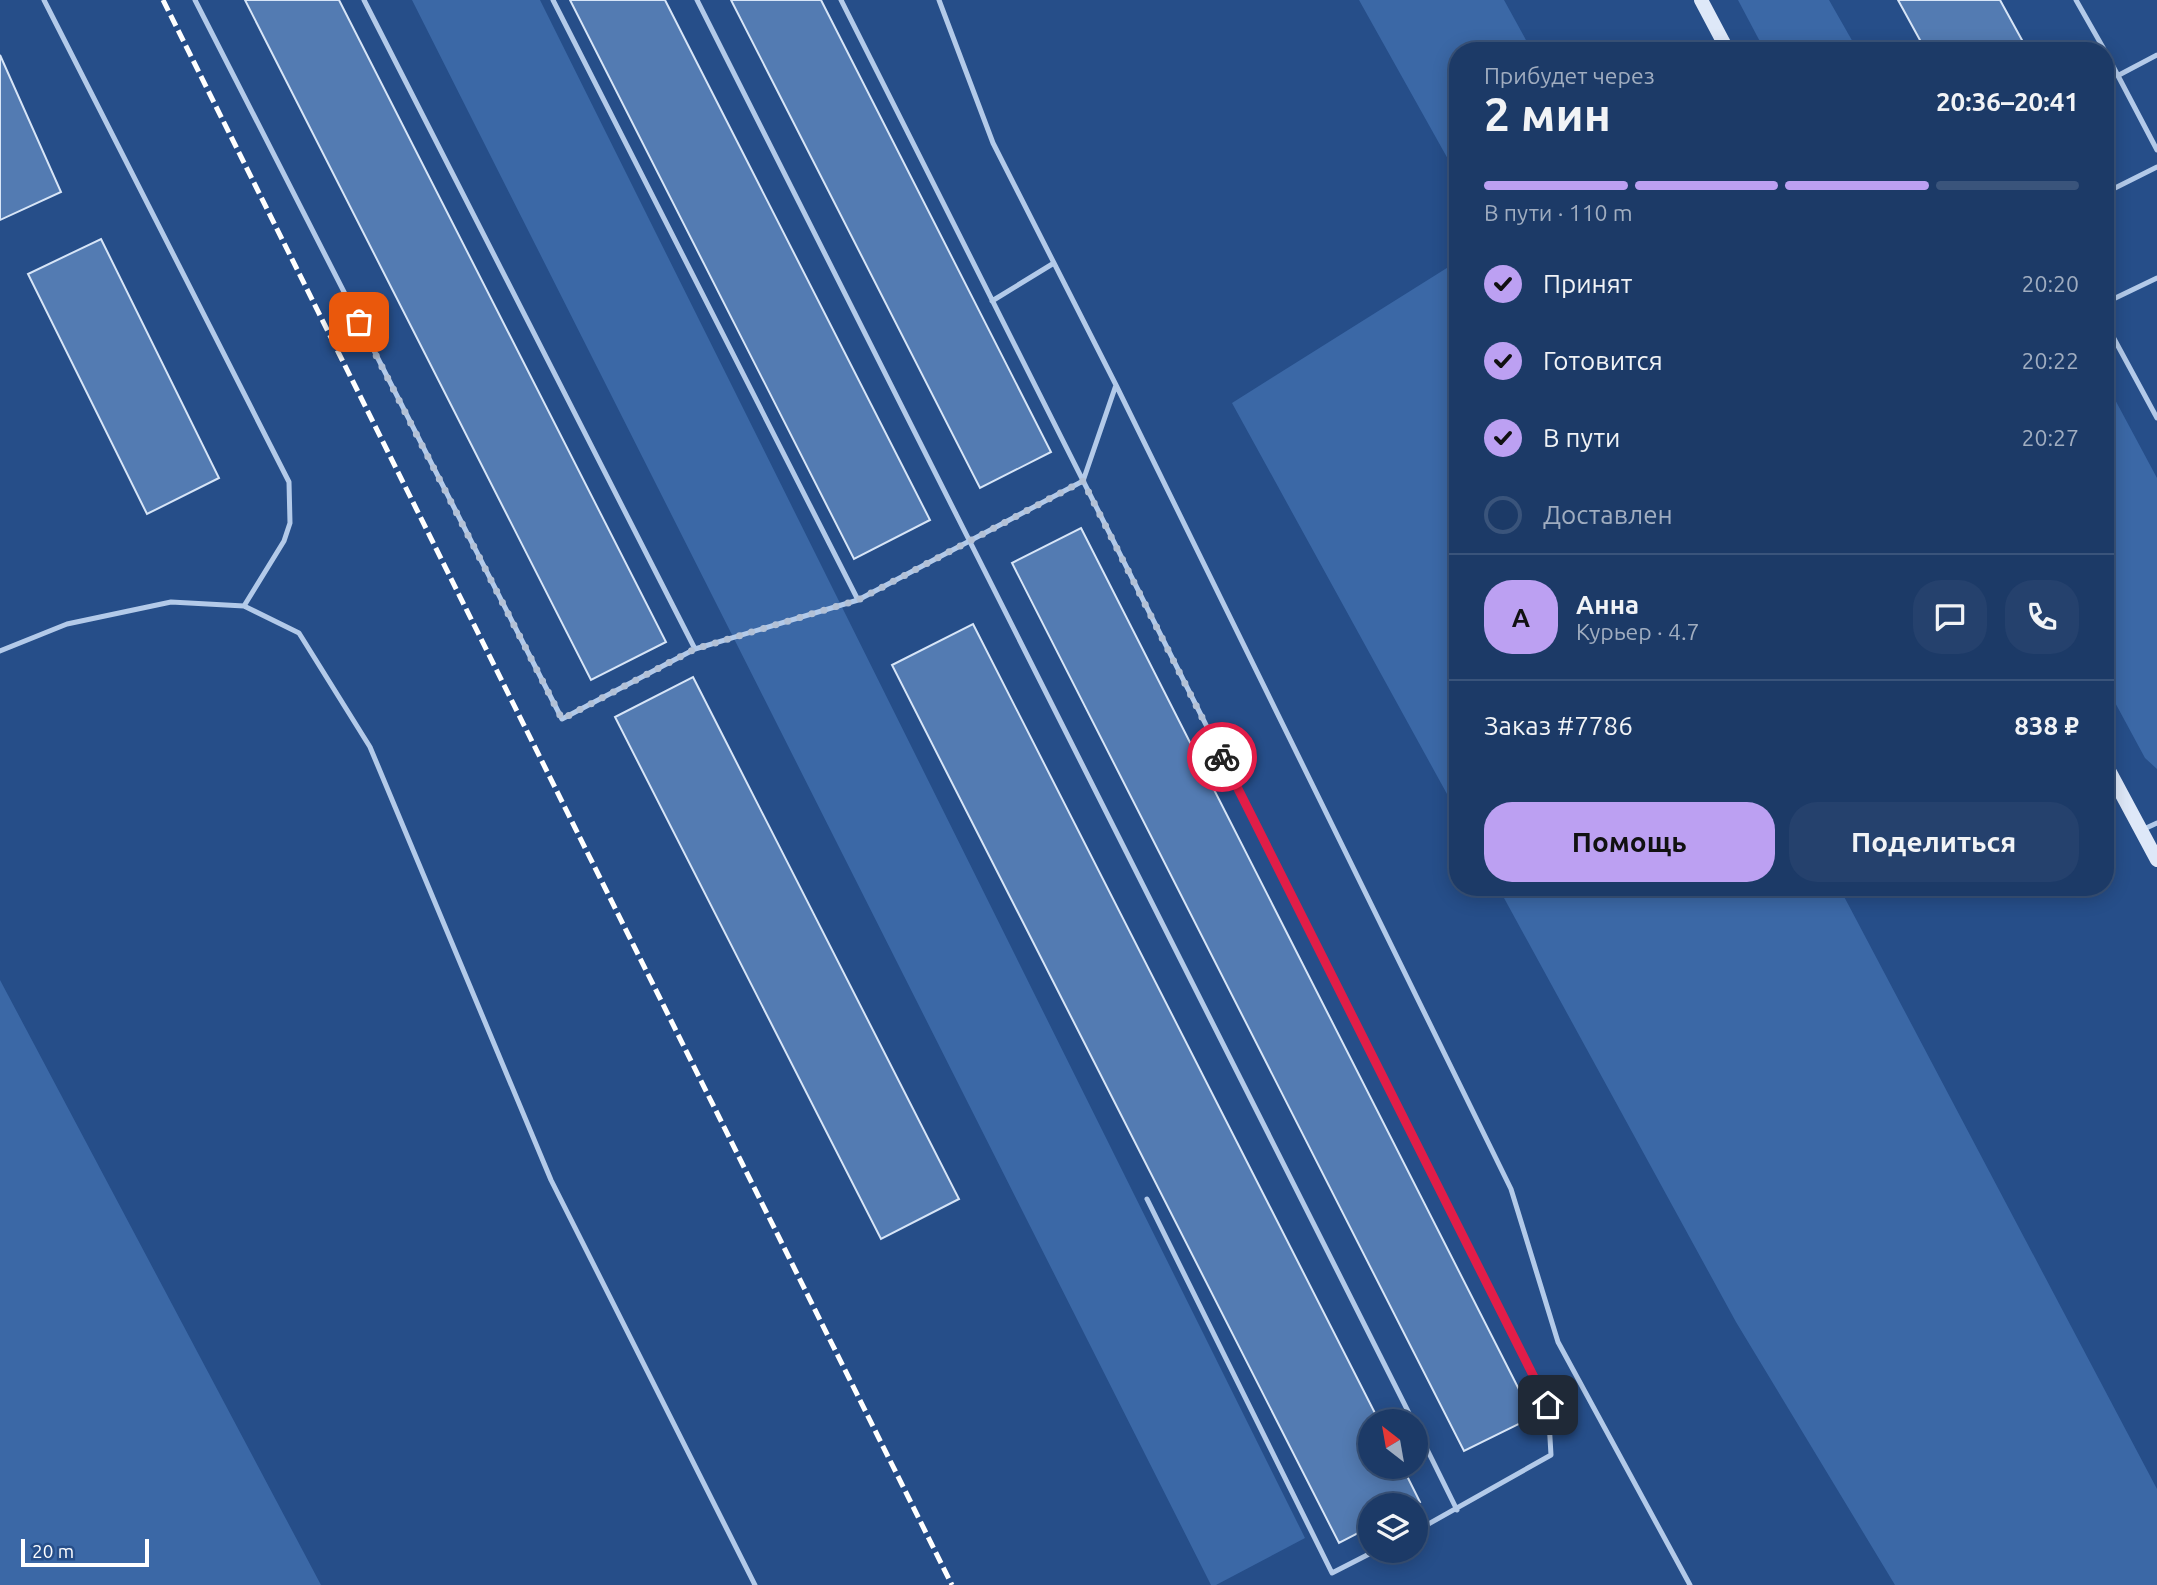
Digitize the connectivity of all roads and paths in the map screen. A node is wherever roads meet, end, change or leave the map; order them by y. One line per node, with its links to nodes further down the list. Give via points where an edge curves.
1 (44, 0): 28 (lane, via 289,482 290,523 284,541)
2 (195, 0): 29 (lane, via 562,719)
3 (364, 0): 29 (lane)
4 (553, 0): 27 (lane)
5 (697, 0): 26 (lane)
6 (841, 0): 21 (lane)
7 (939, 0): 18 (lane, via 993,143)
8 (1701, 0): 10 (street)
9 (2076, 0): 11 (lane)
10 (1723, 42)
11 (2100, 42)
12 (2157, 55): 14 (lane)
13 (2114, 66): 14 (lane)
14 (2119, 75): 15 (lane)
15 (2157, 150)
16 (2157, 167): 17 (lane)
17 (2114, 188)
18 (1054, 263): 21 (lane); 23 (lane)
19 (2157, 278): 20 (lane)
20 (2114, 299)
21 (992, 301): 25 (lane)
22 (2114, 339): 24 (lane)
23 (1116, 385): 25 (lane); 42 (lane, via 1511,1189 1558,1342)
24 (2157, 418)
25 (1083, 481): 26 (lane); 38 (lane, via 1548,1405 1551,1455)
26 (971, 541): 27 (lane); 36 (lane)
27 (858, 600): 29 (lane)
28 (244, 606): 30 (lane, via 171,601 66,624); 41 (lane, via 299,633 370,747 551,1180)
29 (695, 649)
30 (0, 652)
31 (2114, 780): 33 (street)
32 (2157, 823): 33 (lane)
33 (2141, 831): 34 (street)
34 (2157, 860)
35 (1147, 1199): 40 (lane, via 1332,1573)
36 (1407, 1409)
37 (1428, 1451): 38 (lane)
38 (1457, 1510): 39 (lane)
39 (1428, 1525)
40 (1358, 1560)
41 (755, 1585)
42 (1690, 1585)

